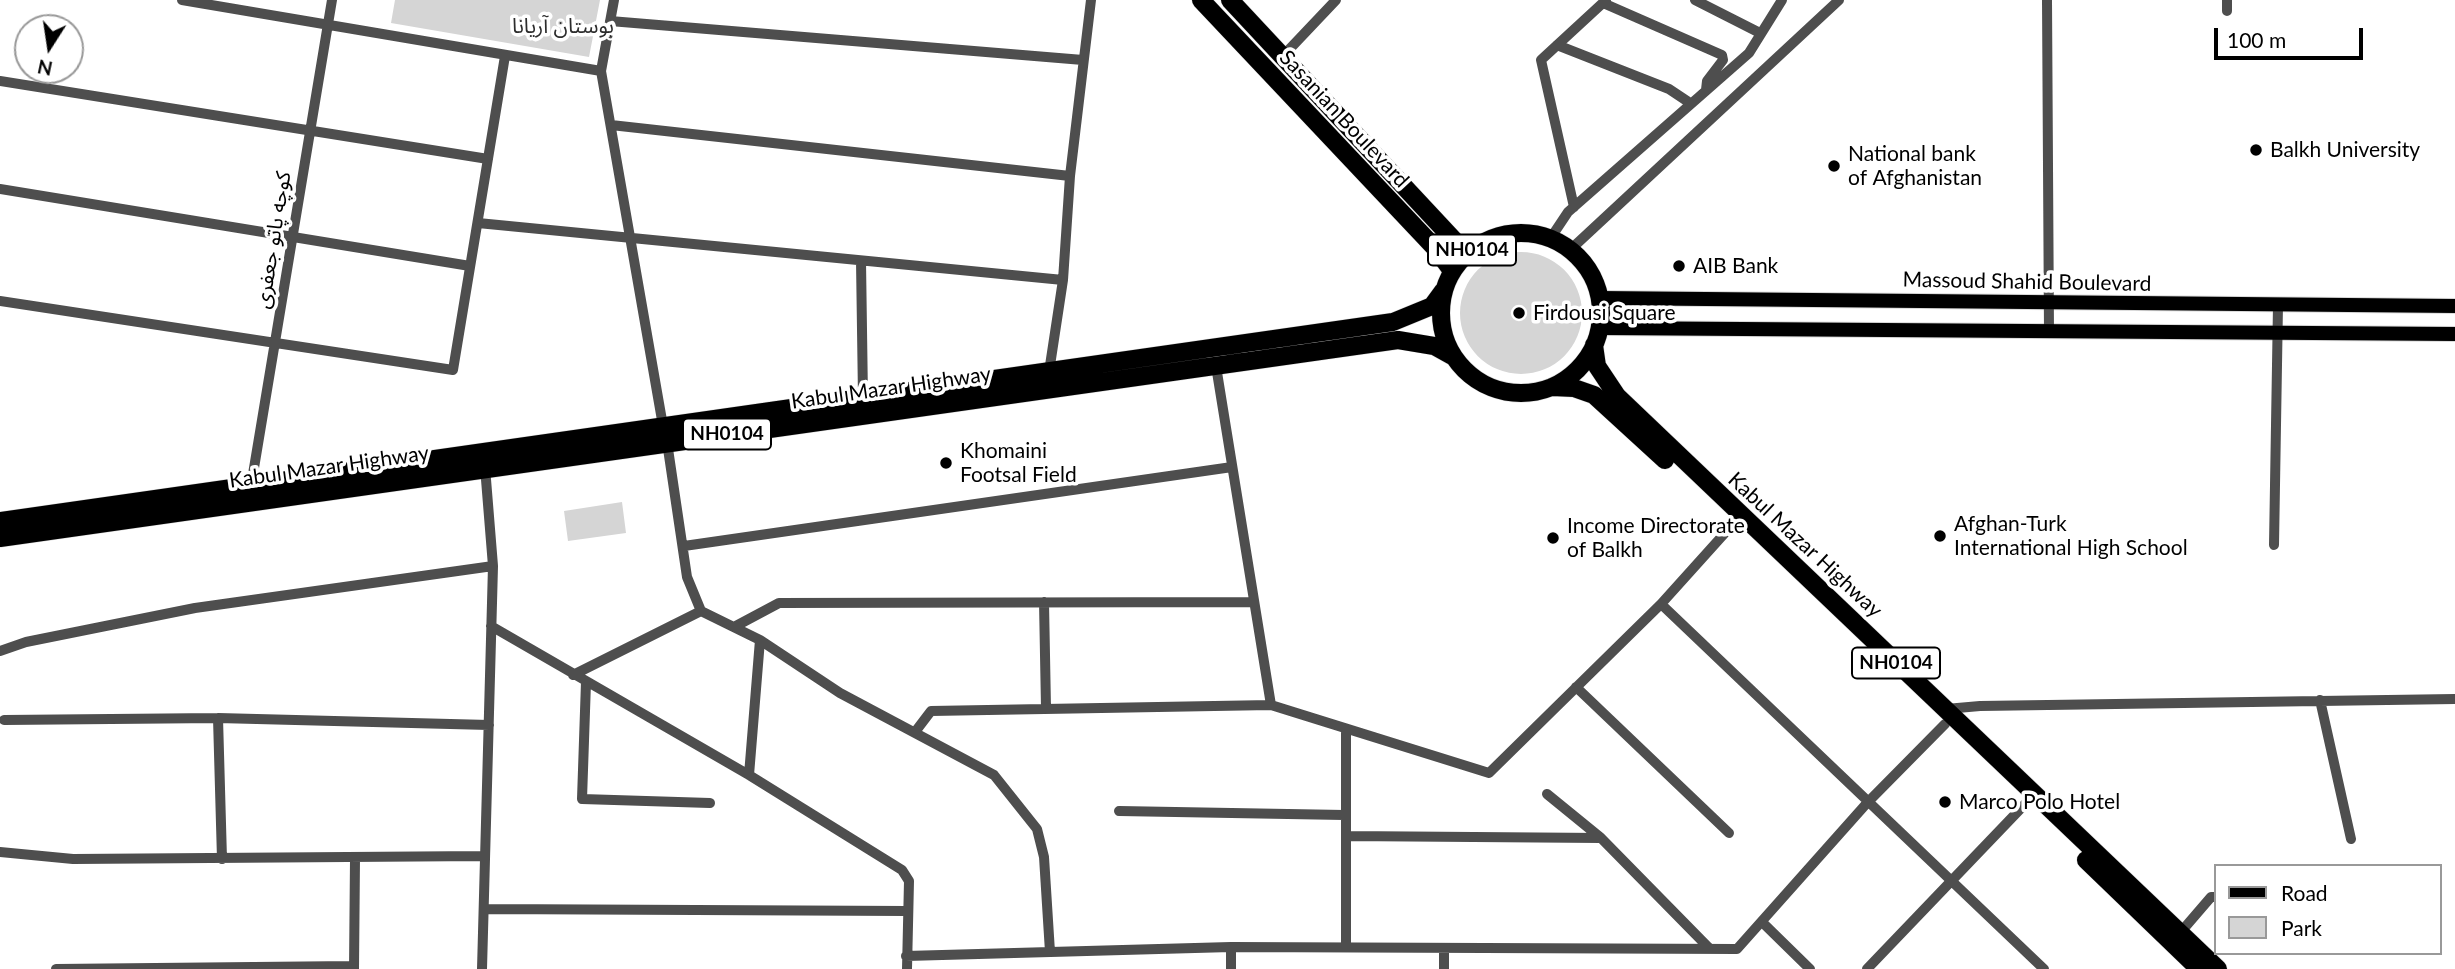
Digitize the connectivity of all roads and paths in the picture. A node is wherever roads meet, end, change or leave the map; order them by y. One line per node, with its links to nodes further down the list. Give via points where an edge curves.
1 (182, 0): 14 (street)
2 (332, 0): 14 (street, کوچه پاتو جعفری)
3 (614, 0): 13 (street)
4 (1091, 0): 19 (street)
5 (1201, 0): 38 (highway, Sasanian Boulevard)
6 (1230, 0): 18 (highway, Sasanian Boulevard)
7 (1336, 0): 18 (street)
8 (1695, 0): 15 (street)
9 (1782, 0): 15 (street)
10 (1839, 0): 34 (street)
11 (2047, 0): 43 (street)
12 (1605, 1): 16 (street); 22 (street, via 1722,55)
13 (610, 21): 19 (street); 20 (street)
14 (328, 25): 17 (street); 25 (street, کوچه پاتو جعفری)
15 (1760, 33): 22 (street, via 1749,52)
16 (1557, 45): 23 (street, via 1669,89); 29 (street, via 1541,60)
17 (505, 56): 20 (street); 26 (street)
18 (1282, 57): 35 (highway, Sasanian Boulevard)
19 (1083, 60): 27 (street)
20 (601, 71): 24 (street)
21 (0, 81): 25 (street)
22 (1706, 90): 23 (street)
23 (1690, 103): 29 (street)
24 (611, 125): 27 (street); 33 (street)
25 (310, 132): 26 (street); 31 (street, کوچه پاتو جعفری)
26 (488, 159): 30 (street)
27 (1070, 176): 39 (street)
28 (0, 190): 31 (street)
29 (1574, 207): 32 (street)
30 (478, 223): 33 (street); 37 (street)
31 (293, 238): 37 (street); 50 (street, کوچه پاتو جعفری)
32 (1550, 239): 34 (highway, NH0104); 35 (highway, NH0104, via 1515,234 1497,237)
33 (632, 240): 36 (street); 56 (street)
34 (1570, 250): 41 (highway, NH0104, via 1589,271)
35 (1467, 254): 38 (highway, NH0104)
36 (861, 261): 39 (street); 55 (street)
37 (470, 266): 50 (street, via 453,370)
38 (1452, 271): 40 (highway, NH0104)
39 (1063, 280): 53 (street)
40 (1443, 291): 51 (highway, NH0104, via 1443,335); 53 (highway, Kabul Mazar Highway / NH0104, via 1432,306 1393,322)
41 (1599, 298): 43 (main road, Massoud Shahid Boulevard); 49 (highway, NH0104)
42 (0, 301): 50 (street)
43 (2049, 303): 44 (main road, Massoud Shahid Boulevard); 46 (street)
44 (2278, 304): 45 (main road, Massoud Shahid Boulevard); 47 (street)
45 (2455, 306)
46 (2049, 332): 47 (main road); 49 (main road)
47 (2277, 333): 48 (main road); 65 (street)
48 (2455, 334)
49 (1597, 336): 54 (highway, NH0104, via 1584,363); 57 (highway, Kabul Mazar Highway / NH0104, via 1597,366 1604,380)
50 (275, 343): 60 (street, کوچه پاتو جعفری)
51 (1452, 356): 52 (highway, Kabul Mazar Highway / NH0104, via 1426,344 1398,340); 54 (highway, NH0104, via 1476,379 1507,392 1530,393)
52 (1216, 366): 56 (highway, Kabul Mazar Highway / NH0104); 59 (street)
53 (1049, 372): 55 (highway, Kabul Mazar Highway / NH0104)
54 (1552, 387): 57 (highway, Kabul Mazar Highway / NH0104, via 1594,395)
55 (863, 398): 56 (highway, Kabul Mazar Highway / NH0104)
56 (665, 434): 58 (highway, Kabul Mazar Highway / NH0104); 64 (street)
57 (1668, 455): 62 (highway, Kabul Mazar Highway / NH0104); 82 (highway, Kabul Mazar Highway / NH0104)
58 (484, 460): 60 (highway, Kabul Mazar Highway / NH0104); 63 (highway, Kabul Mazar Highway / NH0104); 66 (street)
59 (1232, 467): 64 (street); 68 (street)
60 (251, 486): 61 (highway, Kabul Mazar Highway / NH0104)
61 (0, 521)
62 (1733, 524): 69 (street); 82 (highway, Kabul Mazar Highway / NH0104)
63 (0, 538)
64 (684, 545): 70 (street, via 687,577)
65 (2274, 545)
66 (493, 566): 71 (street); 74 (street, via 195,608)
67 (1044, 602): 68 (street); 72 (street, via 779,603); 81 (street)
68 (1254, 602): 80 (street)
69 (1661, 604): 77 (street); 91 (street)
70 (701, 611): 72 (street); 75 (street)
71 (491, 626): 75 (street); 85 (street)
72 (734, 627): 73 (street)
73 (760, 639): 87 (street, via 840,692); 88 (street)
74 (0, 651)
75 (573, 675): 76 (street)
76 (586, 682): 88 (street); 90 (street, via 582,799)
77 (1576, 687): 86 (street, via 1489,773); 95 (street)
78 (2455, 699): 79 (street)
79 (2320, 700): 82 (street); 98 (street)
80 (1271, 705): 81 (street); 86 (street)
81 (1046, 708): 87 (street, via 931,711)
82 (1945, 717): 91 (street); 92 (highway, Kabul Mazar Highway / NH0104); 108 (highway, Kabul Mazar Highway / NH0104)
83 (218, 718): 84 (street); 85 (street); 101 (street)
84 (4, 720)
85 (489, 724): 100 (street)
86 (1346, 729): 94 (street)
87 (915, 732): 113 (street, via 994,775 1037,829 1044,858)
88 (749, 775): 106 (street, via 902,870 909,881)
89 (1547, 793): 97 (street)
90 (710, 803)
91 (1867, 803): 103 (street); 107 (street)
92 (2026, 803): 103 (street); 124 (highway, Kabul Mazar Highway / NH0104)
93 (1119, 811): 94 (street)
94 (1344, 815): 96 (street)
95 (1729, 833)
96 (1346, 836): 97 (street); 110 (street)
97 (1601, 838): 112 (street)
98 (2351, 839)
99 (0, 852): 101 (street, via 73,859)
100 (485, 856): 102 (street); 105 (street)
101 (222, 859): 102 (street)
102 (355, 859): 115 (street)
103 (1952, 881): 122 (street); 123 (street)
104 (2214, 897): 108 (street)
105 (484, 909): 106 (street); 117 (street)
106 (907, 911): 114 (street)
107 (1763, 923): 112 (street, via 1737,949); 121 (street)
108 (2180, 933): 125 (highway, Kabul Mazar Highway / NH0104)
109 (1231, 947): 110 (street); 113 (street); 119 (street)
110 (1346, 947): 111 (street)
111 (1444, 948): 112 (street); 120 (street)
112 (1710, 949)
113 (1050, 952): 114 (street)
114 (906, 956): 118 (street)
115 (354, 968): 116 (street)
116 (55, 969)
117 (482, 969)
118 (907, 969)
119 (1231, 969)
120 (1444, 969)
121 (1810, 969)
122 (1867, 969)
123 (2044, 969)
124 (2199, 969)
125 (2218, 969)

